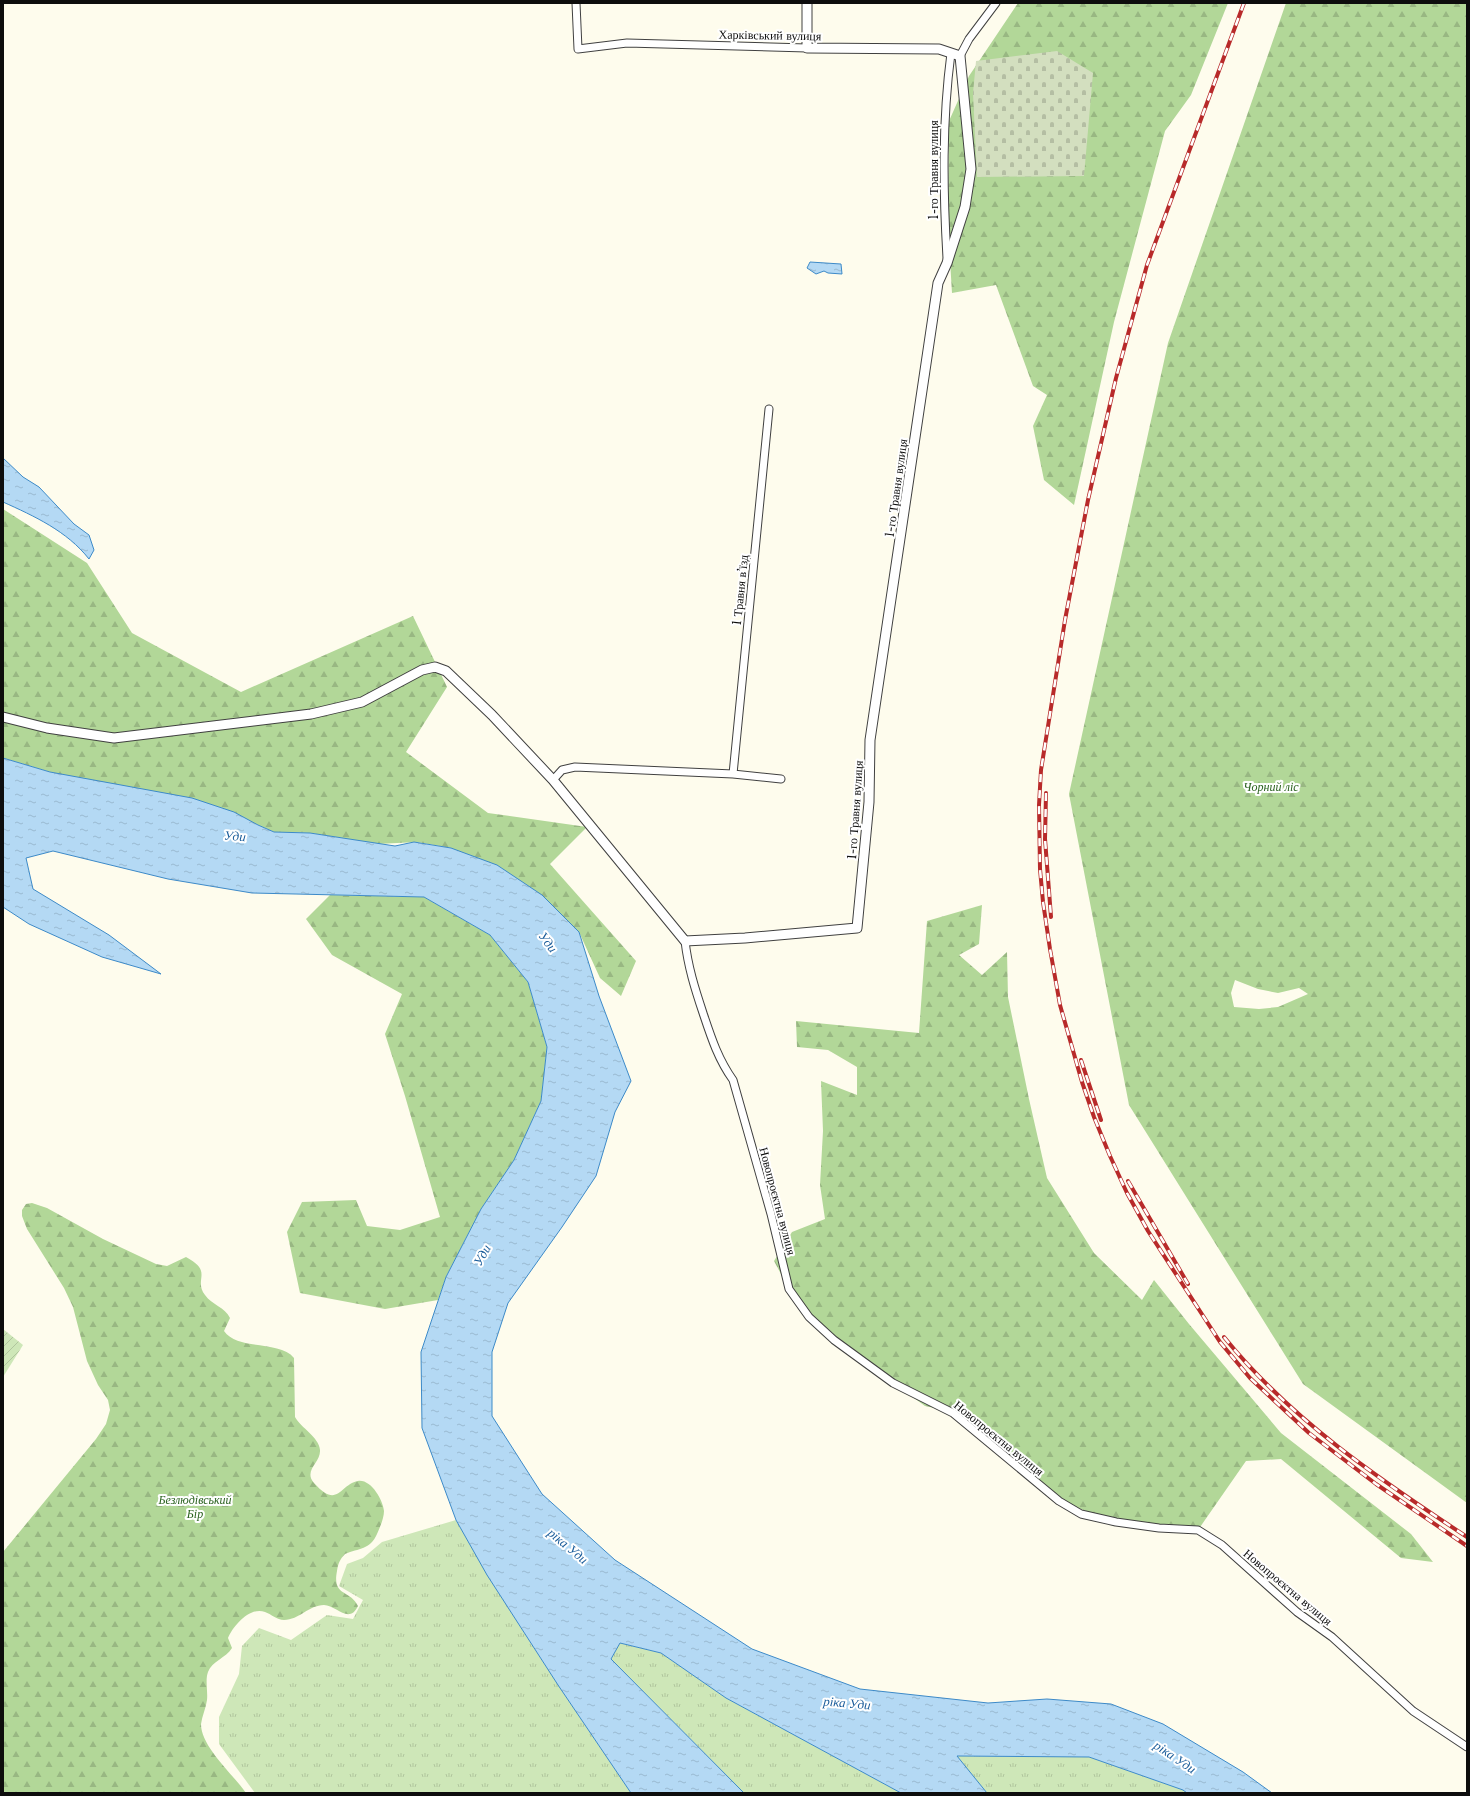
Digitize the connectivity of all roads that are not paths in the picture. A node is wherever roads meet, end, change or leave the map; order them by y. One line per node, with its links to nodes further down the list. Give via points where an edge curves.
1 (576, 3): 4 (street, Харківський вулиця, via 578,49 627,43)
2 (807, 3): 4 (street)
3 (996, 3): 5 (street, 1-го Травня вулиця)
4 (807, 48): 5 (street, Харківський вулиця, via 939,49)
5 (956, 55): 6 (street, 1-го Травня вулиця, via 946,96 943,183); 6 (street, via 971,169 965,207)
6 (947, 263): 12 (street, 1-го Травня вулиця, via 938,283 870,740 869,802 857,928 725,940)
7 (769, 409): 9 (street, 1 Травня в’їзд)
8 (3, 717): 11 (street, via 47,728 114,738 311,714 362,702 422,670 434,667 446,672 492,715)
9 (732, 774): 10 (street); 11 (street, via 575,767 562,770)
10 (781, 779)
11 (553, 780): 12 (street)
12 (685, 941): 13 (street, Новопроєктна вулиця, via 691,978 711,1039 722,1065 733,1080 790,1289 809,1316 834,1340 893,1383 953,1413 1059,1501 1081,1514 1159,1528 1198,1530 1222,1545 1297,1612 1332,1637 1413,1711)
13 (1467, 1747)

